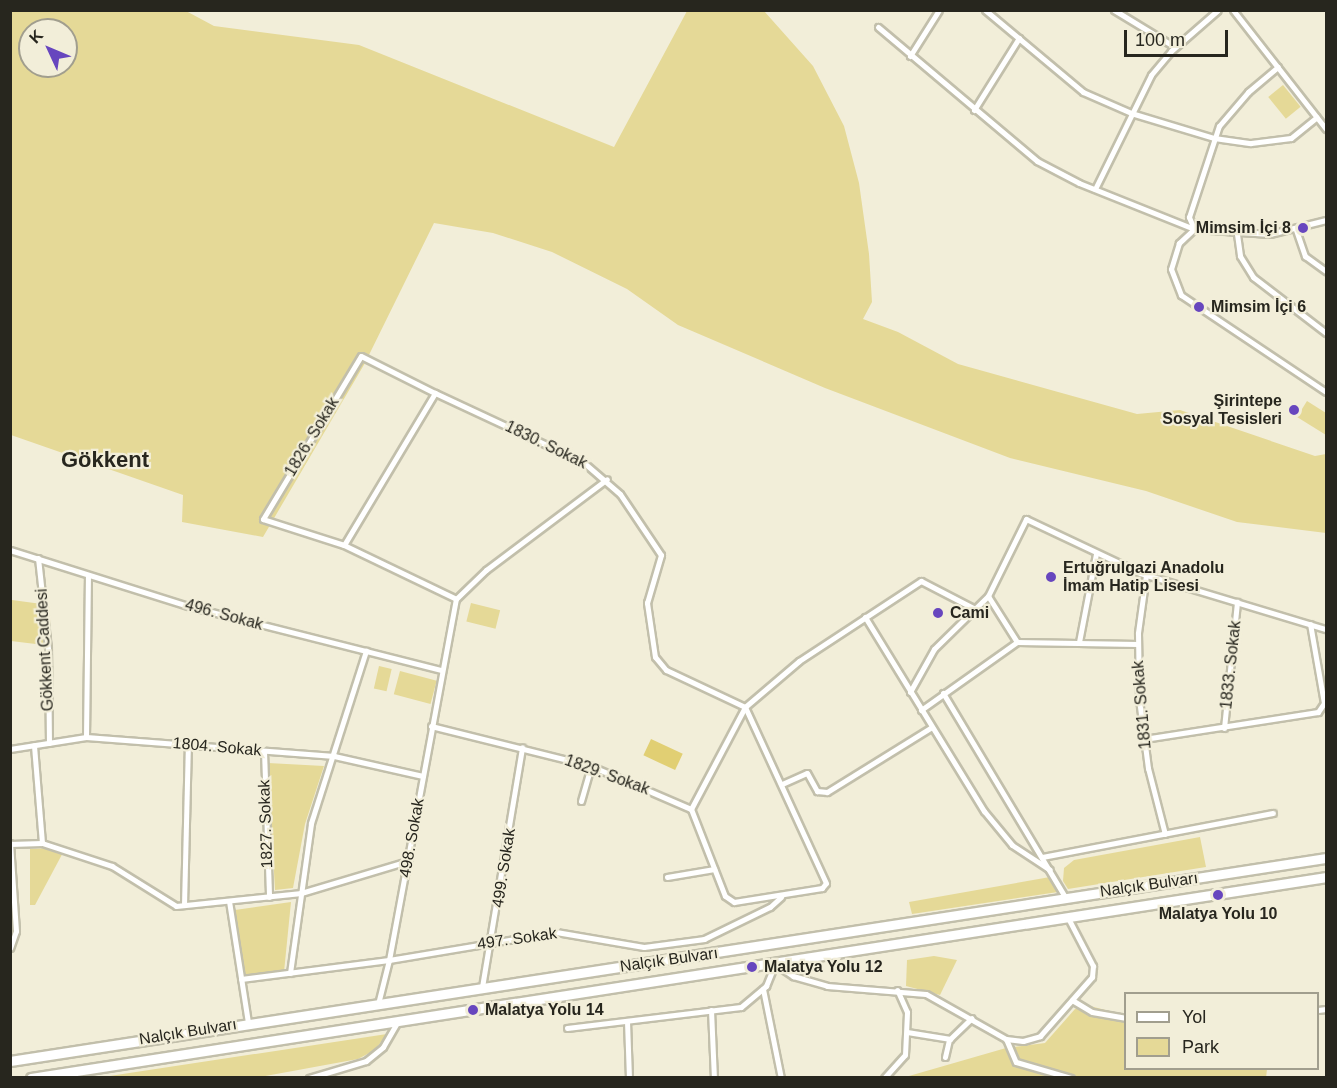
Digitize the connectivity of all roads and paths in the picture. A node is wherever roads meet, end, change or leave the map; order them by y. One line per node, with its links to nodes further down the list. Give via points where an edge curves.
1 (939, 10): 9 (street)
2 (1114, 10): 8 (street)
3 (1218, 10): 8 (street)
4 (1233, 10): 10 (street)
5 (986, 11): 7 (street)
6 (878, 27): 9 (street)
7 (1019, 38): 11 (street); 12 (street, via 1083,93)
8 (1175, 47): 12 (street, via 1151,75)
9 (910, 56): 11 (street)
10 (1278, 67): 13 (street); 15 (street, via 1234,107)
11 (974, 111): 16 (street, via 1037,161)
12 (1131, 113): 15 (street); 16 (street)
13 (1317, 117): 14 (street); 15 (street, via 1303,132 1279,141 1251,143)
14 (1326, 129)
15 (1214, 138): 18 (street, via 1189,217)
16 (1095, 189): 18 (street)
17 (1326, 220): 19 (street)
18 (1194, 229): 20 (street); 24 (street, via 1182,238 1172,259 1173,278 1181,295)
19 (1296, 230): 20 (street); 21 (street, via 1305,256)
20 (1237, 234): 22 (street, via 1240,256 1253,277)
21 (1326, 271)
22 (1326, 333)
23 (360, 356): 25 (street, 1830. Sokak); 27 (street, 1826. Sokak, via 263,519)
24 (1326, 392)
25 (435, 393): 26 (street, 1830. Sokak, via 583,462); 27 (street)
26 (607, 479): 34 (street, via 486,570); 47 (street, 1830. Sokak, via 662,555 647,603 657,661 666,670)
27 (345, 545): 34 (street)
28 (10, 550): 30 (street, 496. Sokak)
29 (1096, 554): 32 (street); 33 (street, via 1026,519); 41 (street)
30 (38, 558): 31 (street, 496. Sokak); 54 (street, Gökkent Caddesi, via 48,649)
31 (88, 575): 43 (street, 496. Sokak, via 188,606); 52 (street)
32 (1146, 575): 35 (street); 42 (street, 1831. Sokak)
33 (988, 596): 36 (street); 40 (street)
34 (456, 599): 44 (street, 498. Sokak)
35 (1237, 602): 38 (street); 51 (street, 1833. Sokak)
36 (975, 609): 37 (street, via 921,580); 45 (street, via 934,650)
37 (866, 617): 45 (street); 47 (street, via 799,661)
38 (1310, 624): 39 (street); 51 (street, via 1324,703 1320,710 1314,715)
39 (1326, 629)
40 (1017, 642): 41 (street); 46 (street)
41 (1079, 642): 42 (street)
42 (1138, 644): 53 (street, 1831. Sokak)
43 (366, 651): 44 (street, 496. Sokak); 60 (street)
44 (441, 670): 49 (street, 498. Sokak)
45 (910, 692): 48 (street)
46 (943, 693): 48 (street); 70 (street)
47 (745, 707): 63 (street); 65 (street)
48 (921, 710): 50 (street)
49 (431, 726): 57 (street, 1829. Sokak); 62 (street, 498. Sokak)
50 (932, 728): 63 (street, via 827,792 817,791 807,773); 74 (street, via 1002,834)
51 (1224, 728): 53 (street)
52 (86, 736): 54 (street, 1804. Sokak); 56 (street, 1804. Sokak)
53 (1144, 739): 67 (street, 1831. Sokak)
54 (49, 743): 55 (street, 1804. Sokak)
55 (34, 745): 58 (street, 1804. Sokak); 68 (street)
56 (188, 745): 59 (street, 1804. Sokak); 82 (street)
57 (522, 747): 61 (street, 1829. Sokak); 85 (street, 499. Sokak)
58 (10, 749)
59 (264, 751): 60 (street, 1804. Sokak); 79 (street, 1827. Sokak)
60 (334, 756): 62 (street, 1804. Sokak); 77 (street, via 311,823)
61 (591, 766): 64 (street); 65 (street, 1829. Sokak)
62 (423, 776): 72 (street, 498. Sokak)
63 (782, 784): 78 (street, via 826,881 822,888)
64 (581, 801)
65 (691, 809): 73 (street)
66 (1273, 813): 67 (street)
67 (1165, 834): 70 (street)
68 (42, 843): 69 (street); 82 (street, via 112,866 176,906)
69 (11, 844): 84 (street)
70 (1042, 857): 74 (street)
71 (1326, 858): 80 (highway, Nalçık Bulvarı)
72 (408, 861): 77 (street); 87 (street, 498. Sokak)
73 (714, 869): 75 (street); 78 (street, via 725,896 740,903)
74 (1050, 870): 80 (street)
75 (667, 877)
76 (1326, 878): 83 (highway, Nalçık Bulvarı)
77 (301, 893): 79 (street); 89 (street)
78 (782, 896): 85 (street, 497. Sokak, via 770,907 704,939 644,947 556,932)
79 (269, 897): 81 (street)
80 (1065, 897): 91 (highway, Nalçık Bulvarı)
81 (229, 901): 82 (street); 90 (street)
82 (184, 905)
83 (1068, 918): 88 (highway, Nalçık Bulvarı); 94 (street, via 1094,969 1090,980)
84 (13, 932): 86 (street)
85 (492, 942): 87 (street, 497. Sokak); 91 (street, 499. Sokak)
86 (10, 948)
87 (389, 960): 89 (street, 497. Sokak); 95 (street, 498. Sokak)
88 (775, 964): 92 (street); 93 (street, via 800,979 827,986); 99 (highway, Nalçık Bulvarı)
89 (290, 973): 90 (street, 497. Sokak)
90 (241, 979): 101 (street)
91 (482, 987): 95 (highway, Nalçık Bulvarı)
92 (763, 989): 96 (street, via 741,1007); 113 (street)
93 (897, 990): 97 (street, via 926,994); 103 (street, via 906,1006)
94 (1072, 1000): 98 (street, via 1092,1012); 105 (street, via 1036,1038)
95 (377, 1006): 101 (highway, Nalçık Bulvarı)
96 (711, 1010): 100 (street); 112 (street)
97 (972, 1018): 104 (street); 105 (street)
98 (1124, 1018)
99 (398, 1021): 108 (highway, Nalçık Bulvarı); 110 (street, via 388,1041 372,1057 359,1065)
100 (627, 1021): 102 (street); 111 (street)
101 (248, 1022): 107 (highway, Nalçık Bulvarı)
102 (567, 1028)
103 (907, 1032): 104 (street); 114 (street, via 903,1060)
104 (949, 1039): 106 (street)
105 (1006, 1039): 115 (street, via 1016,1062)
106 (945, 1057)
107 (10, 1061)
108 (31, 1077)
109 (309, 1077): 110 (street)
110 (317, 1077)
111 (629, 1077)
112 (714, 1077)
113 (781, 1077)
114 (884, 1077)
115 (1071, 1077)

